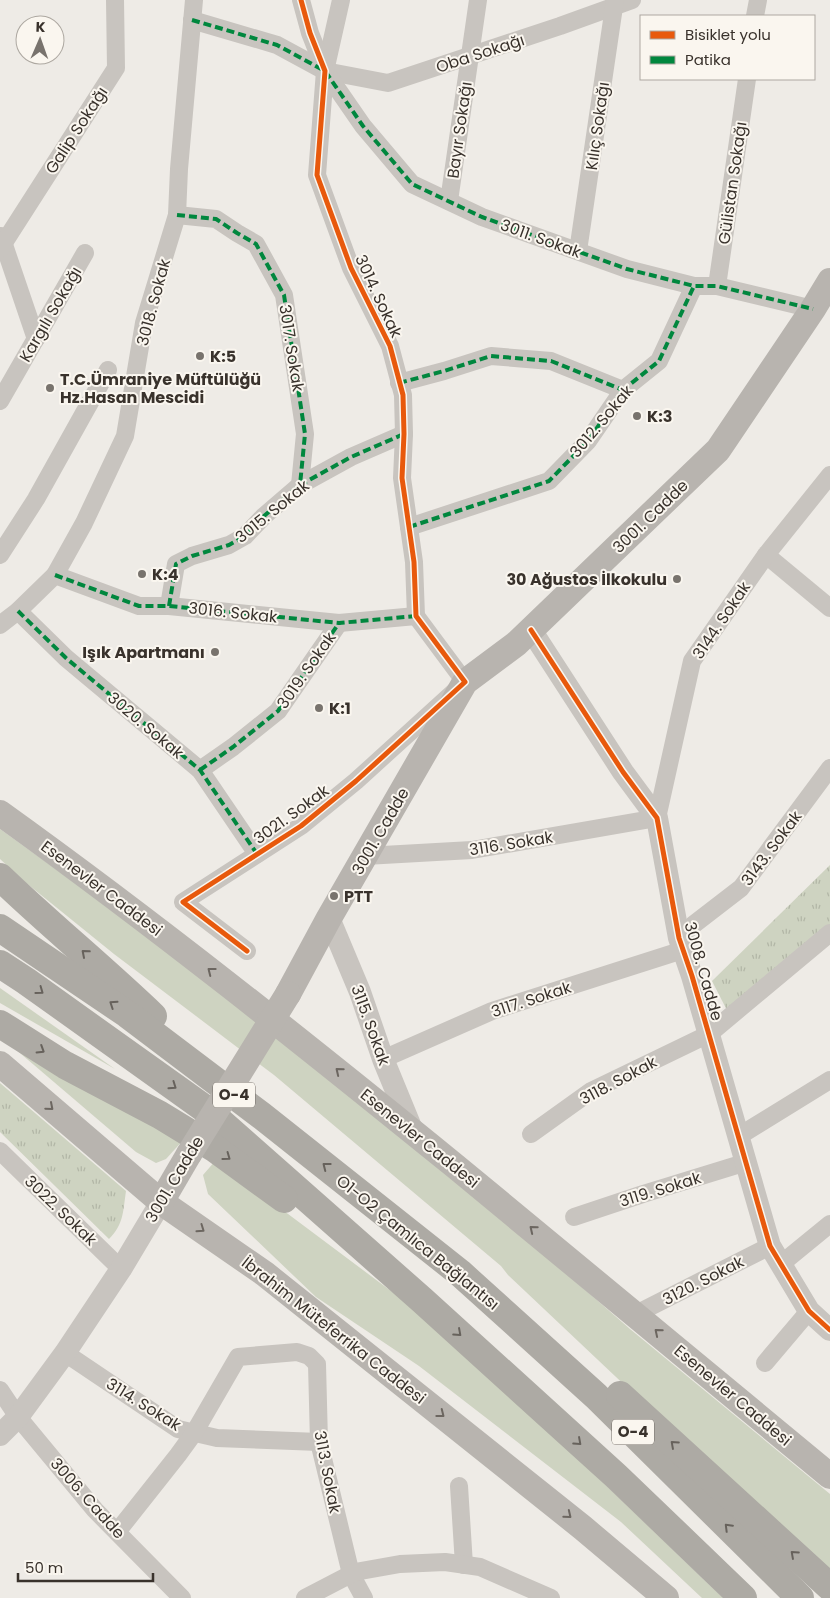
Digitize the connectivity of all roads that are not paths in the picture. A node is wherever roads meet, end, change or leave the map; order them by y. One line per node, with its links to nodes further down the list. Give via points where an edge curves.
1 (116, 0): 16 (street, Galip Sokağı, via 116,68)
2 (194, 0): 10 (street, 3018. Sokak)
3 (301, 0): 12 (street, 3014. Sokak)
4 (341, 0): 12 (street)
5 (478, 0): 11 (street, Bayır Sokağı)
6 (632, 0): 8 (street, Oba Sokağı)
7 (758, 0): 9 (street)
8 (615, 4): 11 (street, Oba Sokağı); 17 (street, Kılıç Sokağı)
9 (755, 15)
10 (192, 20): 12 (street, via 277,44); 15 (street, 3018. Sokak, via 178,169)
11 (470, 56): 12 (street, Oba Sokağı, via 388,83); 14 (street, Bayır Sokağı)
12 (325, 72): 14 (street, 3011. Sokak, via 362,126 412,184); 25 (street, 3014. Sokak, via 317,175 351,268 390,346)
13 (746, 80): 21 (street, Gülistan Sokağı)
14 (449, 201): 17 (street, 3011. Sokak, via 482,217)
15 (177, 215): 30 (street, 3017. Sokak, via 216,218 256,244 284,295 305,434); 34 (street, 3018. Sokak, via 144,323 124,436 84,523)
16 (1, 242): 23 (street)
17 (578, 251): 20 (street, 3011. Sokak, via 627,269)
18 (85, 253): 23 (street, Kargılı Sokağı)
19 (830, 281): 22 (main road, 3001. Cadde)
20 (694, 286): 21 (street, 3011. Sokak); 26 (street, 3012. Sokak, via 659,361)
21 (717, 286): 22 (street, 3011. Sokak)
22 (822, 300): 41 (main road, 3001. Cadde, via 718,450)
23 (36, 339): 27 (street, Kargılı Sokağı)
24 (108, 370): 32 (street, via 36,499)
25 (399, 383): 26 (street, via 491,356 551,361); 28 (street, 3014. Sokak, via 403,395)
26 (623, 390): 31 (street, 3012. Sokak, via 588,441 549,481)
27 (0, 401)
28 (404, 434): 30 (street, 3015. Sokak, via 351,457); 31 (street, 3014. Sokak, via 402,478)
29 (830, 475): 33 (street, 3144. Sokak)
30 (300, 485): 35 (street, 3015. Sokak, via 245,536 176,564)
31 (409, 527): 38 (street, 3014. Sokak)
32 (0, 555)
33 (766, 555): 36 (street); 46 (street, 3144. Sokak, via 692,661)
34 (55, 576): 35 (street, 3016. Sokak, via 139,606); 37 (street, 3018. Sokak)
35 (169, 606): 39 (street, 3016. Sokak)
36 (830, 608)
37 (18, 611): 40 (street, 3018. Sokak); 44 (street, 3020. Sokak, via 66,658)
38 (416, 616): 39 (street, 3016. Sokak); 42 (street)
39 (339, 623): 44 (street, 3019. Sokak, via 278,711)
40 (0, 625)
41 (531, 630): 42 (main road, 3001. Cadde); 46 (street, 3008. Cadde, via 623,772)
42 (465, 682): 47 (street, 3021. Sokak, via 308,820); 48 (main road, 3001. Cadde)
43 (830, 768): 53 (street, 3143. Sokak, via 741,888 693,925)
44 (200, 770): 47 (street, 3020. Sokak)
45 (0, 812): 62 (main road, Esenevler Caddesi, one-way to 45, via 208,968)
46 (657, 818): 48 (street, 3116. Sokak, via 472,850); 53 (street, 3008. Cadde)
47 (257, 854): 54 (street, 3021. Sokak, via 183,902)
48 (365, 856): 50 (main road, 3001. Cadde)
49 (0, 877): 61 (highway, one-way to 49)
50 (329, 918): 58 (street, 3115. Sokak); 67 (main road, 3001. Cadde, bridge, via 288,994)
51 (0, 928): 61 (highway, O1-O2 Çamlıca Bağlantısı / O-4, one-way to 51, via 127,1014)
52 (830, 933): 57 (street, 3118. Sokak)
53 (681, 944): 57 (street, 3008. Cadde); 58 (street, 3117. Sokak, via 492,1011)
54 (247, 951)
55 (0, 964): 73 (highway, O-4, one-way to 73, via 208,1111)
56 (0, 1024): 73 (highway, one-way to 73, via 65,1065 160,1115 214,1148)
57 (709, 1034): 63 (street, 3118. Sokak, via 591,1091); 64 (street, 3008. Cadde)
58 (383, 1059): 62 (street, 3115. Sokak)
59 (0, 1064): 67 (main road, İbrahim Müteferrika Caddesi, one-way to 67)
60 (830, 1080): 64 (street)
61 (262, 1116): 72 (highway, O1-O2 Çamlıca Bağlantısı / O-4, one-way to 61)
62 (413, 1132): 75 (main road, Esenevler Caddesi, one-way to 62)
63 (532, 1134)
64 (739, 1136): 66 (street, 3008. Cadde)
65 (0, 1151): 71 (street, 3022. Sokak)
66 (746, 1162): 68 (street, 3119. Sokak); 70 (street, 3008. Cadde)
67 (161, 1202): 71 (street, 3001. Cadde); 95 (main road, İbrahim Müteferrika Caddesi, one-way to 95, via 265,1274)
68 (574, 1217)
69 (830, 1224): 70 (street, 3120. Sokak)
70 (776, 1255): 74 (street, 3008. Cadde); 75 (street, 3120. Sokak)
71 (121, 1269): 77 (street, 3001. Cadde)
72 (460, 1272): 90 (highway, one-way to 72, via 586,1364); 98 (highway, O1-O2 Çamlıca Bağlantısı / O-4, one-way to 72, via 596,1396)
73 (422, 1300): 87 (highway, O-4, one-way to 87)
74 (809, 1311): 76 (street, 3008. Cadde); 78 (street)
75 (636, 1314): 84 (main road, Esenevler Caddesi, one-way to 75)
76 (830, 1330)
77 (65, 1353): 80 (street, 3001. Cadde); 81 (street, 3114. Sokak, via 178,1429)
78 (765, 1363)
79 (0, 1390): 80 (street, 3006. Cadde)
80 (18, 1417): 82 (street, 3001. Cadde); 86 (street, 3006. Cadde)
81 (194, 1433): 83 (street, 3114. Sokak, via 218,1438); 83 (street, 3113. Sokak, via 238,1357 297,1352 318,1364); 86 (street)
82 (0, 1435)
83 (319, 1442): 89 (street, 3113. Sokak)
84 (830, 1476)
85 (459, 1486): 88 (street)
86 (117, 1532): 91 (street, 3006. Cadde)
87 (684, 1541): 96 (highway); 97 (highway, O-4)
88 (464, 1565): 89 (street, via 445,1562 400,1564); 94 (street, via 480,1567)
89 (351, 1574): 92 (street); 93 (street, 3113. Sokak)
90 (830, 1587)
91 (182, 1598)
92 (305, 1598)
93 (364, 1598)
94 (551, 1598)
95 (666, 1598)
96 (726, 1598)
97 (744, 1598)
98 (800, 1598)

